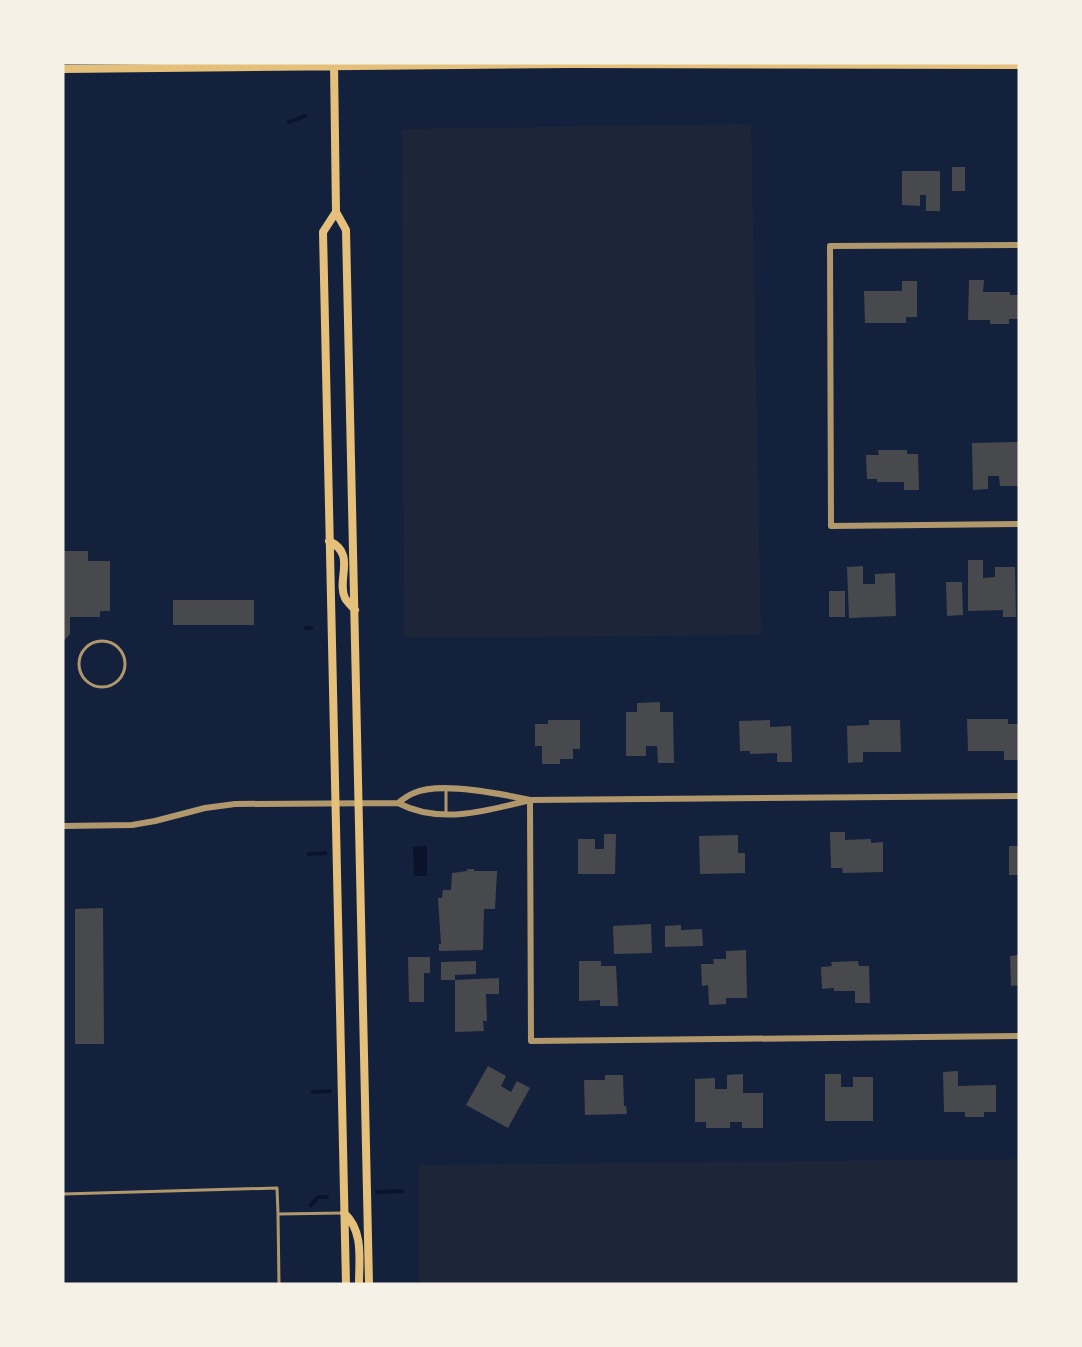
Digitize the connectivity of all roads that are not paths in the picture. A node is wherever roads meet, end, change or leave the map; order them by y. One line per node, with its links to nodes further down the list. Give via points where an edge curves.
1 (334, 65): 2 (main road); 3 (main road); 4 (main road)
2 (1019, 65)
3 (63, 69)
4 (336, 212): 7 (main road, via 323,232); 8 (main road, via 346,230)
5 (1019, 245): 6 (street, via 830,246 831,526)
6 (1019, 524)
7 (330, 541): 8 (main road, via 342,552 345,597); 14 (main road)
8 (355, 610): 15 (main road)
9 (90, 683): 9 (lane, via 104,687 123,675 123,652 111,642 96,641 83,650 80,672)
10 (446, 789): 12 (street, via 494,792); 13 (street, via 416,792); 16 (lane)
11 (1019, 796): 12 (street)
12 (530, 800): 16 (street, via 492,810); 18 (street, via 531,1041)
13 (398, 802): 15 (street); 16 (street, via 413,811)
14 (335, 803): 15 (street); 17 (street, via 235,804 132,825); 20 (main road)
15 (358, 803): 25 (main road)
16 (446, 814)
17 (63, 826)
18 (1019, 1036)
19 (63, 1194): 21 (lane, via 277,1188)
20 (344, 1213): 21 (lane); 23 (main road); 24 (main road, via 357,1233)
21 (278, 1214): 22 (lane)
22 (279, 1284)
23 (346, 1284)
24 (359, 1284)
25 (369, 1284)

